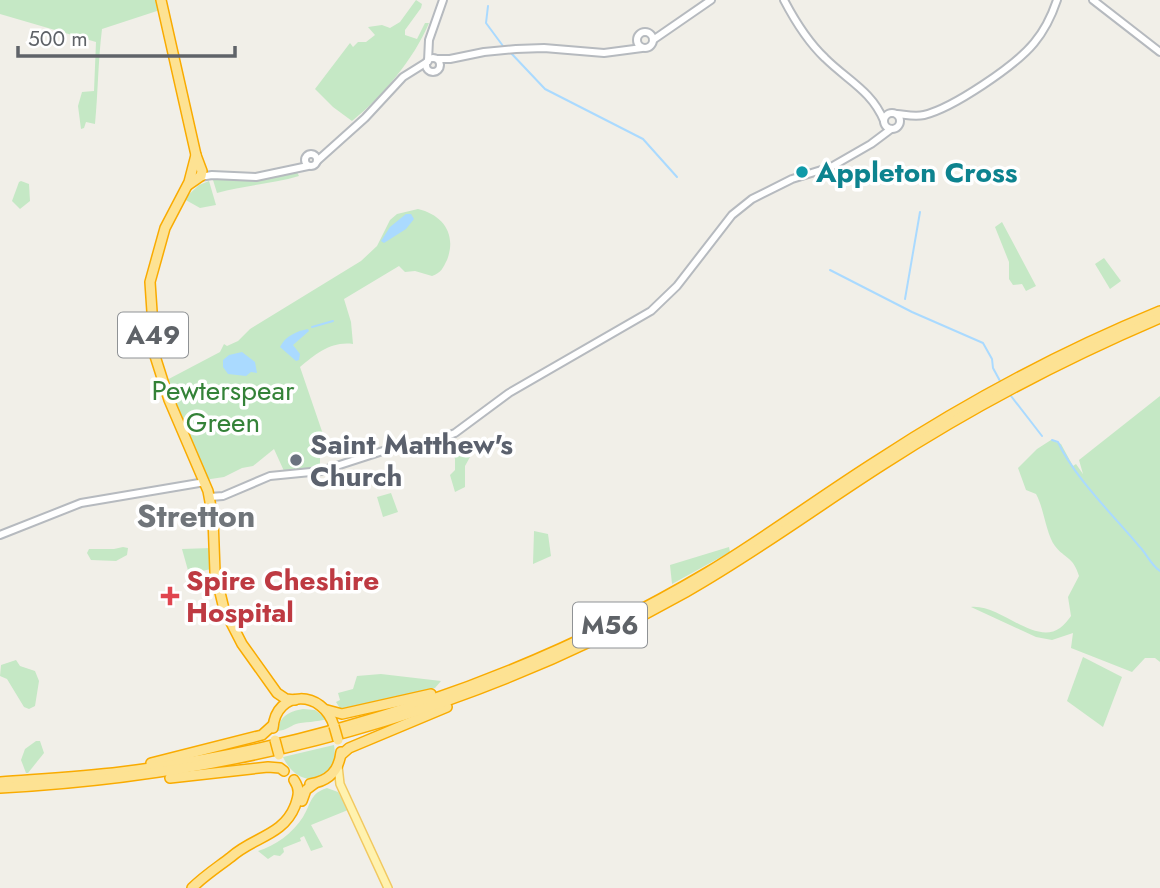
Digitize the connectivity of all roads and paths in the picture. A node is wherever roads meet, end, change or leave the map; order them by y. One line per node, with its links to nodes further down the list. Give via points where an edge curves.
1 (161, 0): 30 (highway)
2 (443, 0): 11 (main road)
3 (710, 0): 7 (main road)
4 (784, 0): 19 (main road, via 809,42)
5 (1058, 0): 21 (main road, via 1038,38 1016,60 934,112)
6 (1093, 0): 14 (main road)
7 (664, 32): 8 (main road); 10 (main road)
8 (648, 33): 9 (main road, via 640,33); 10 (main road)
9 (637, 40): 12 (main road); 13 (main road)
10 (653, 40): 12 (main road)
11 (429, 48): 15 (main road); 17 (main road)
12 (642, 48): 13 (main road)
13 (627, 50): 16 (main road, via 516,49)
14 (1160, 52)
15 (437, 59): 16 (main road); 17 (main road); 18 (main road)
16 (450, 60): 18 (main road)
17 (428, 64): 18 (main road, via 434,71); 24 (main road, via 403,77 366,118)
18 (440, 68)
19 (877, 106): 20 (main road); 23 (main road)
20 (894, 113): 21 (main road); 22 (main road); 23 (main road, via 887,115)
21 (913, 116): 22 (main road)
22 (900, 122): 23 (main road, via 898,127)
23 (887, 124): 34 (main road, via 878,139 831,167 751,199 732,215 677,286 651,311 509,393 455,433 328,469 274,475 223,496)
24 (327, 151): 25 (main road); 27 (main road)
25 (312, 154): 26 (main road); 27 (main road)
26 (305, 158): 28 (main road); 29 (main road)
27 (317, 161): 28 (main road)
28 (308, 166): 29 (main road)
29 (293, 168): 30 (main road, via 256,177)
30 (197, 172): 33 (highway, A49, via 171,214 155,258 149,302 163,382)
31 (1160, 311): 36 (highway, M56, via 959,410 708,572 610,625)
32 (1160, 318): 37 (highway, M56, via 963,416 686,592)
33 (205, 482): 34 (highway, A49); 35 (main road, via 81,503)
34 (209, 497): 38 (highway, A49, via 215,572 224,609)
35 (0, 535)
36 (522, 665): 41 (highway, M56, via 411,699); 46 (highway, M56, via 314,736)
37 (506, 679): 43 (highway, M56); 46 (highway, M56, via 400,717 294,747 196,768)
38 (277, 693): 39 (highway); 40 (highway)
39 (295, 700): 40 (highway); 41 (highway, via 312,699)
40 (278, 712): 42 (highway)
41 (331, 712): 43 (highway, bridge)
42 (272, 727): 45 (highway, bridge); 46 (highway, M56, via 262,735)
43 (343, 752): 44 (highway)
44 (338, 766): 49 (highway); 50 (main road)
45 (282, 769): 46 (highway, M56, via 142,781); 47 (highway)
46 (91, 779): 48 (highway, M56); 51 (highway, M56)
47 (294, 780): 49 (highway); 52 (highway, via 299,794 285,822)
48 (0, 782)
49 (319, 782): 50 (main road); 52 (highway, via 306,790 297,814 282,833)
50 (340, 784): 54 (main road)
51 (0, 788)
52 (227, 861): 53 (highway)
53 (192, 888)
54 (388, 888)

